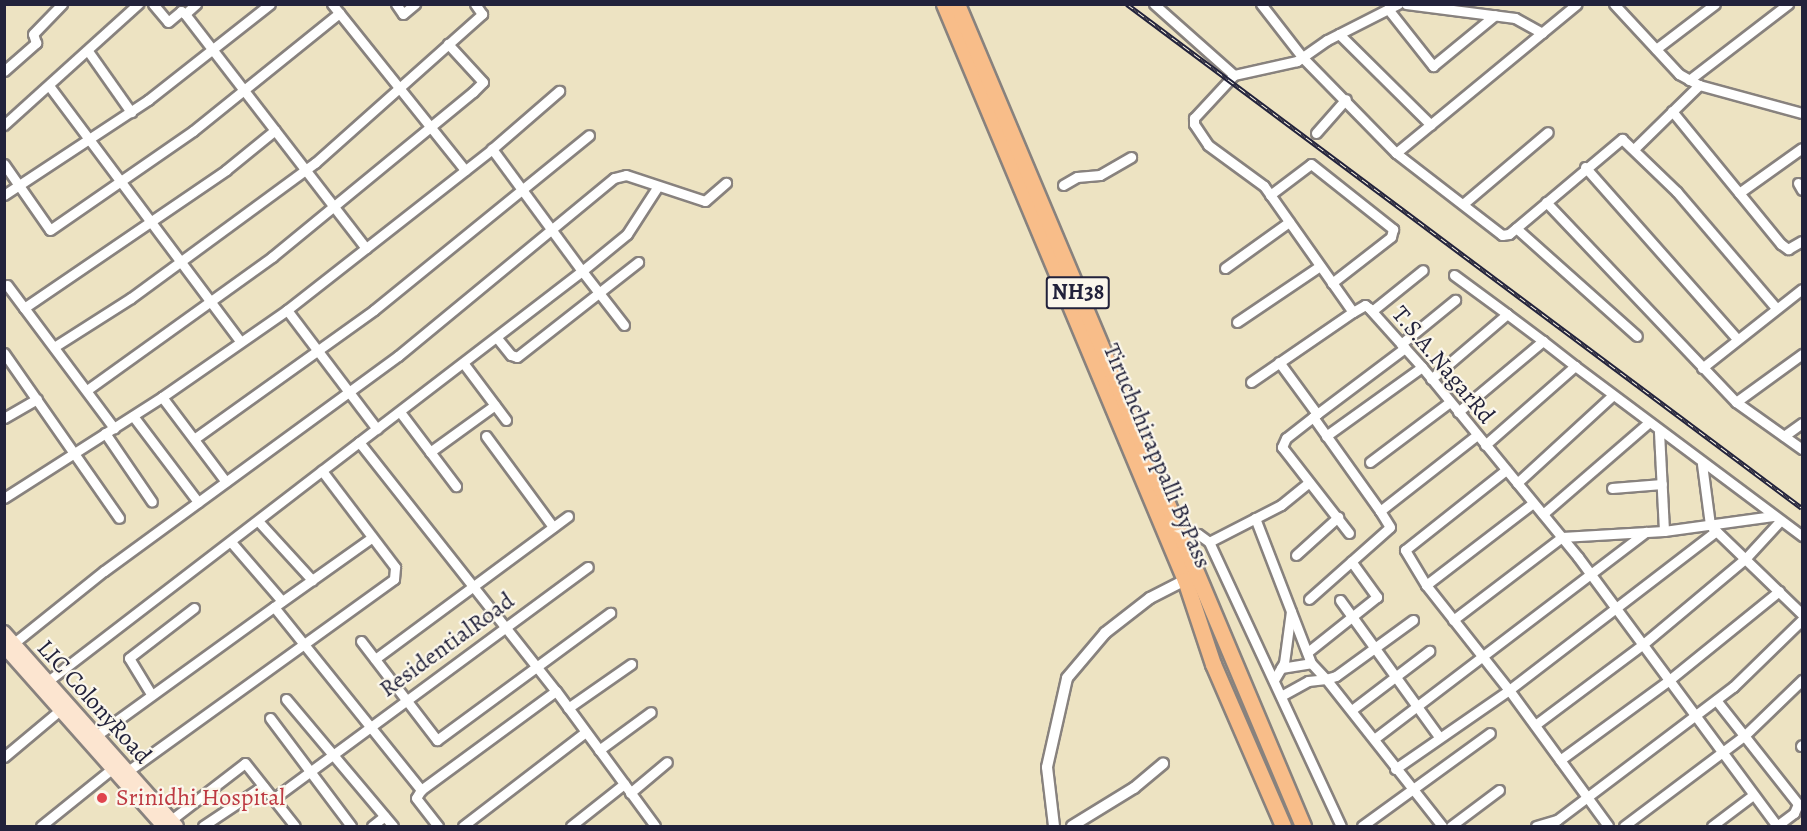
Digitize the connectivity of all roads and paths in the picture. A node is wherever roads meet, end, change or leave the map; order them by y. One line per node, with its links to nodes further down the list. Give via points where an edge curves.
1 (62, 4): 31 (street, via 33,34 36,43)
2 (138, 4): 28 (street)
3 (153, 4): 22 (street, via 168,22 181,11)
4 (196, 4): 22 (street)
5 (270, 4): 29 (street)
6 (332, 4): 21 (street)
7 (396, 4): 8 (street, via 403,14)
8 (415, 4)
9 (475, 4): 26 (street, via 482,14)
10 (944, 4): 187 (highway, Tiruchchirappalli ByPass / NH38)
11 (957, 4): 160 (highway, Tiruchchirappalli ByPass / NH38)
12 (1154, 4): 32 (street)
13 (1261, 4): 30 (street)
14 (1398, 4): 20 (street)
15 (1406, 4): 23 (street)
16 (1577, 4): 24 (street)
17 (1614, 4): 27 (street)
18 (1715, 4): 27 (street)
19 (1788, 4): 33 (street)
20 (1388, 9): 23 (street, via 1433,66); 25 (street)
21 (339, 13): 36 (street); 37 (street)
22 (185, 14): 29 (street)
23 (1495, 15): 24 (street, via 1522,20)
24 (1542, 33): 44 (street)
25 (1340, 34): 30 (street); 44 (street)
26 (448, 44): 36 (street); 45 (street, via 483,82)
27 (1656, 49): 33 (street)
28 (88, 51): 35 (street); 41 (street)
29 (214, 51): 37 (street); 41 (street)
30 (1303, 58): 32 (street); 39 (street)
31 (4, 71)
32 (1234, 75): 68 (street, T.S.A.NagarRd, via 1194,118 1194,124 1208,145 1264,186)
33 (1689, 80): 34 (street)
34 (1699, 85): 40 (street); 42 (street)
35 (50, 87): 43 (street); 50 (street)
36 (400, 88): 45 (street); 58 (street)
37 (244, 90): 46 (street); 60 (street)
38 (559, 91): 53 (street)
39 (1346, 99): 48 (street); 54 (street)
40 (1672, 111): 51 (street); 66 (street)
41 (130, 112): 50 (street)
42 (1803, 113)
43 (4, 125)
44 (1431, 125): 54 (street)
45 (431, 128): 59 (street); 71 (street)
46 (275, 130): 58 (street); 72 (street, via 226,170)
47 (1548, 132): 70 (street)
48 (1316, 134)
49 (589, 135): 65 (street)
50 (89, 139): 60 (street); 62 (street)
51 (1635, 148): 57 (street, via 1622,139); 93 (street)
52 (1803, 148): 66 (street)
53 (492, 149): 59 (street); 65 (street)
54 (1396, 153): 70 (street)
55 (1131, 157): 63 (street, via 1100,175 1077,177)
56 (4, 164): 62 (street)
57 (1585, 167): 69 (street); 103 (street)
58 (305, 170): 71 (street); 78 (street)
59 (465, 170): 77 (street)
60 (121, 182): 62 (street, via 50,230); 72 (street)
61 (726, 183): 64 (street, via 705,201)
62 (20, 184): 67 (street)
63 (1063, 185)
64 (658, 186): 75 (street, via 620,176); 83 (street, via 627,234)
65 (523, 190): 75 (street); 108 (street)
66 (1739, 193): 76 (street, via 1784,248)
67 (4, 195)
68 (1270, 195): 73 (street, T.S.A.NagarRd); 85 (street, via 1311,164 1393,229 1391,237)
69 (1546, 202): 74 (street); 115 (street)
70 (1463, 204): 74 (street, via 1502,235)
71 (334, 207): 77 (street); 90 (street)
72 (150, 221): 78 (street); 92 (street)
73 (1289, 222): 80 (street, T.S.A.NagarRd); 81 (street)
74 (1516, 228): 101 (street)
75 (553, 231): 83 (street); 119 (street)
76 (1802, 242)
77 (366, 248): 94 (street)
78 (181, 261): 90 (street); 106 (street)
79 (638, 262): 88 (street)
80 (1320, 266): 85 (street, T.S.A.NagarRd); 99 (street)
81 (1225, 268)
82 (1423, 270): 95 (street)
83 (582, 271): 88 (street); 102 (street)
84 (1454, 275): 97 (street)
85 (1332, 283): 89 (street, T.S.A.NagarRd)
86 (7, 285): 92 (street)
87 (1803, 289): 93 (street)
88 (599, 292): 100 (street); 102 (street, via 517,357)
89 (1344, 299): 96 (street, T.S.A.NagarRd); 98 (street)
90 (210, 300): 104 (street); 118 (street)
91 (1455, 300): 107 (street)
92 (24, 308): 106 (street)
93 (1776, 308): 103 (street)
94 (287, 310): 104 (street); 108 (street)
95 (1372, 311): 96 (street, T.S.A.NagarRd, via 1365,305); 107 (street, T.S.A.NagarRd)
96 (1353, 312): 98 (street)
97 (1506, 314): 105 (street); 116 (street)
98 (1340, 320): 111 (street)
99 (1237, 322)
100 (624, 325)
101 (1637, 336)
102 (497, 338): 112 (street)
103 (1737, 339): 115 (street)
104 (240, 341): 121 (street)
105 (1543, 341): 113 (street); 127 (street)
106 (54, 346): 118 (street)
107 (1403, 346): 114 (street, T.S.A.NagarRd); 128 (street)
108 (318, 351): 119 (street); 141 (street)
109 (1803, 354): 124 (street)
110 (5, 356): 122 (street)
111 (1279, 362): 117 (street); 128 (street)
112 (464, 364): 125 (street); 126 (street)
113 (1575, 366): 120 (street); 143 (street)
114 (1422, 367): 116 (street, T.S.A.NagarRd); 139 (street)
115 (1702, 368): 124 (street)
116 (1431, 379): 123 (street, T.S.A.NagarRd)
117 (1251, 382)
118 (87, 390): 135 (street)
119 (349, 393): 134 (street); 151 (street)
120 (1613, 395): 132 (street); 153 (street)
121 (162, 397): 129 (street); 141 (street)
122 (37, 399): 130 (street); 146 (street)
123 (1450, 402): 127 (street, T.S.A.NagarRd); 147 (street)
124 (1736, 402): 140 (street)
125 (495, 405): 131 (street); 145 (street)
126 (400, 412): 134 (street); 145 (street)
127 (1458, 412): 137 (street, T.S.A.NagarRd)
128 (1315, 415): 139 (street); 152 (street, via 1286,438 1282,447)
129 (133, 416): 135 (street); 159 (street)
130 (4, 418)
131 (506, 420)
132 (1648, 423): 136 (street); 163 (street)
133 (1803, 423): 140 (street)
134 (377, 429): 142 (street)
135 (110, 430): 146 (street); 158 (street)
136 (1659, 432): 148 (street); 154 (street)
137 (1477, 435): 143 (street, T.S.A.NagarRd); 162 (street)
138 (486, 436): 170 (street)
139 (1326, 436): 162 (street)
140 (1784, 436): 144 (street)
141 (194, 439): 151 (street)
142 (359, 442): 150 (street); 189 (street)
143 (1485, 445): 149 (street, T.S.A.NagarRd)
144 (1803, 449)
145 (430, 452): 155 (street)
146 (73, 454): 157 (street); 166 (street)
147 (1370, 462)
148 (1702, 464): 168 (street); 171 (street)
149 (1506, 470): 153 (street, T.S.A.NagarRd); 188 (street, via 1405,550)
150 (322, 471): 169 (street); 178 (street)
151 (226, 482): 159 (street)
152 (1309, 482): 165 (street); 167 (street)
153 (1516, 483): 161 (street, T.S.A.NagarRd)
154 (1662, 484): 156 (street); 172 (street)
155 (456, 486)
156 (1612, 488)
157 (4, 498)
158 (152, 502)
159 (198, 502): 208 (street)
160 (1165, 502): 173 (highway, Tiruchchirappalli ByPass / NH38); 187 (street, Tiruchchirappalli ByPass, via 1165,514)
161 (1533, 503): 163 (street, T.S.A.NagarRd); 188 (street)
162 (1380, 511): 183 (street, via 1390,527)
163 (1543, 514): 177 (street, T.S.A.NagarRd)
164 (568, 516): 170 (street, ResidentialRoad)
165 (1338, 517): 175 (street); 181 (street)
166 (119, 518)
167 (1255, 518): 180 (street); 195 (street)
168 (1776, 519): 171 (street); 176 (street); 182 (street)
169 (259, 522): 179 (street); 186 (street)
170 (553, 528): 189 (street, ResidentialRoad)
171 (1713, 528): 172 (street); 182 (street); 196 (street)
172 (1664, 531): 174 (street)
173 (1178, 532): 180 (street, via 1198,534); 187 (highway, Tiruchchirappalli ByPass / NH38)
174 (1646, 532): 177 (street); 185 (street)
175 (1349, 533)
176 (1803, 536)
177 (1562, 537): 185 (street, T.S.A.NagarRd); 201 (street)
178 (371, 538): 186 (street); 206 (street, via 395,567 394,579)
179 (231, 542): 193 (street); 222 (street)
180 (1209, 542): 220 (street)
181 (1296, 555)
182 (1744, 559): 190 (street); 207 (street)
183 (1351, 561): 191 (street); 199 (street, via 1377,597)
184 (588, 567): 203 (street, ResidentialRoad)
185 (1590, 574): 196 (street, T.S.A.NagarRd); 212 (street)
186 (312, 580): 193 (street)
187 (1192, 581): 277 (street, via 1150,598 1105,633 1068,678 1047,767); 279 (highway, via 1213,651 1213,664); 280 (highway, Tiruchchirappalli ByPass / NH38)
188 (1426, 585): 201 (street)
189 (471, 588): 203 (street); 213 (street, ResidentialRoad)
190 (1779, 591): 198 (street); 223 (street)
191 (1309, 598)
192 (1340, 600): 199 (street)
193 (278, 604): 206 (street); 226 (street)
194 (194, 608): 226 (street, via 129,658)
195 (1291, 608): 210 (street); 217 (street)
196 (1616, 609): 207 (street, T.S.A.NagarRd); 224 (street)
197 (610, 613): 216 (street)
198 (1803, 614)
199 (1353, 618): 209 (street); 210 (street)
200 (1413, 620): 209 (street)
201 (1453, 620): 212 (street)
202 (1803, 620): 230 (street)
203 (504, 628): 216 (street); 229 (street, ResidentialRoad)
204 (4, 633): 208 (main road, LIC ColonyRoad)
205 (361, 641): 213 (street)
206 (304, 645): 239 (street); 255 (street)
207 (1642, 645): 223 (street, T.S.A.NagarRd); 238 (street)
208 (8, 649): 222 (main road, LIC ColonyRoad); 231 (main road, LIC ColonyRoad)
209 (1374, 650): 218 (street); 219 (street)
210 (1309, 651): 214 (street)
211 (1429, 651): 218 (street)
212 (1481, 658): 224 (street); 232 (street)
213 (375, 659): 229 (street)
214 (1311, 663): 217 (street); 219 (street)
215 (631, 664): 233 (street)
216 (536, 667): 225 (street); 229 (street, via 437,740)
217 (1281, 668): 220 (street)
218 (1395, 678): 232 (street); 234 (street)
219 (1326, 679): 227 (street, via 1308,681); 234 (street)
220 (1274, 680): 227 (street)
221 (1803, 680): 244 (street)
222 (48, 681): 231 (main road, LIC ColonyRoad)
223 (1668, 681): 236 (street, T.S.A.NagarRd); 250 (street)
224 (1509, 690): 238 (street); 243 (street)
225 (556, 691): 233 (street); 259 (street)
226 (151, 694): 242 (street)
227 (1281, 696): 281 (street)
228 (286, 699): 248 (street)
229 (406, 699): 239 (street, ResidentialRoad)
230 (1716, 700): 236 (street); 244 (street)
231 (57, 702): 242 (main road, LIC ColonyRoad); 249 (street); 253 (main road, LIC ColonyRoad)
232 (1418, 705): 243 (street); 245 (street)
233 (568, 708): 240 (street)
234 (1353, 709): 245 (street)
235 (651, 712): 246 (street)
236 (1694, 716): 247 (street, T.S.A.NagarRd); 263 (street)
237 (270, 718): 256 (street)
238 (1535, 725): 250 (street)
239 (368, 728): 248 (street, ResidentialRoad); 259 (street)
240 (584, 733): 246 (street); 274 (street)
241 (1490, 734): 261 (street)
242 (96, 735): 255 (main road, LIC ColonyRoad)
243 (1439, 736): 254 (street)
244 (1744, 736): 247 (street); 289 (street, via 1797,804 1794,813)
245 (1374, 739): 254 (street)
246 (599, 750): 258 (street)
247 (1722, 752): 262 (street, T.S.A.NagarRd); 287 (street)
248 (331, 755): 256 (street, ResidentialRoad); 265 (street)
249 (4, 757)
250 (1560, 760): 263 (street)
251 (667, 762): 258 (street)
252 (1163, 764): 278 (street, via 1134,788)
253 (112, 768): 266 (main road, LIC ColonyRoad); 267 (street)
254 (1395, 769): 261 (street)
255 (128, 771): 266 (main road, LIC ColonyRoad)
256 (309, 771): 264 (street, ResidentialRoad); 270 (street)
257 (263, 786): 264 (street); 266 (street, via 245,763); 268 (street)
258 (627, 788): 275 (street); 276 (street)
259 (421, 789): 273 (street, via 416,798)
260 (1499, 790): 284 (street)
261 (1412, 792): 282 (street); 283 (street)
262 (1753, 795): 288 (street); 289 (street, T.S.A.NagarRd)
263 (1587, 797): 285 (street, via 1557,820); 286 (street)
264 (273, 799): 269 (street)
265 (385, 816): 271 (street); 272 (street)
266 (165, 825)
267 (41, 826)
268 (203, 826)
269 (292, 826)
270 (351, 826)
271 (372, 826)
272 (393, 826)
273 (438, 826)
274 (463, 826)
275 (571, 826)
276 (655, 826)
277 (1054, 826)
278 (1072, 826)
279 (1283, 826)
280 (1303, 826)
281 (1341, 826)
282 (1362, 826)
283 (1442, 826)
284 (1451, 826)
285 (1536, 826)
286 (1608, 826)
287 (1624, 826)
288 (1712, 826)
289 (1777, 826)

